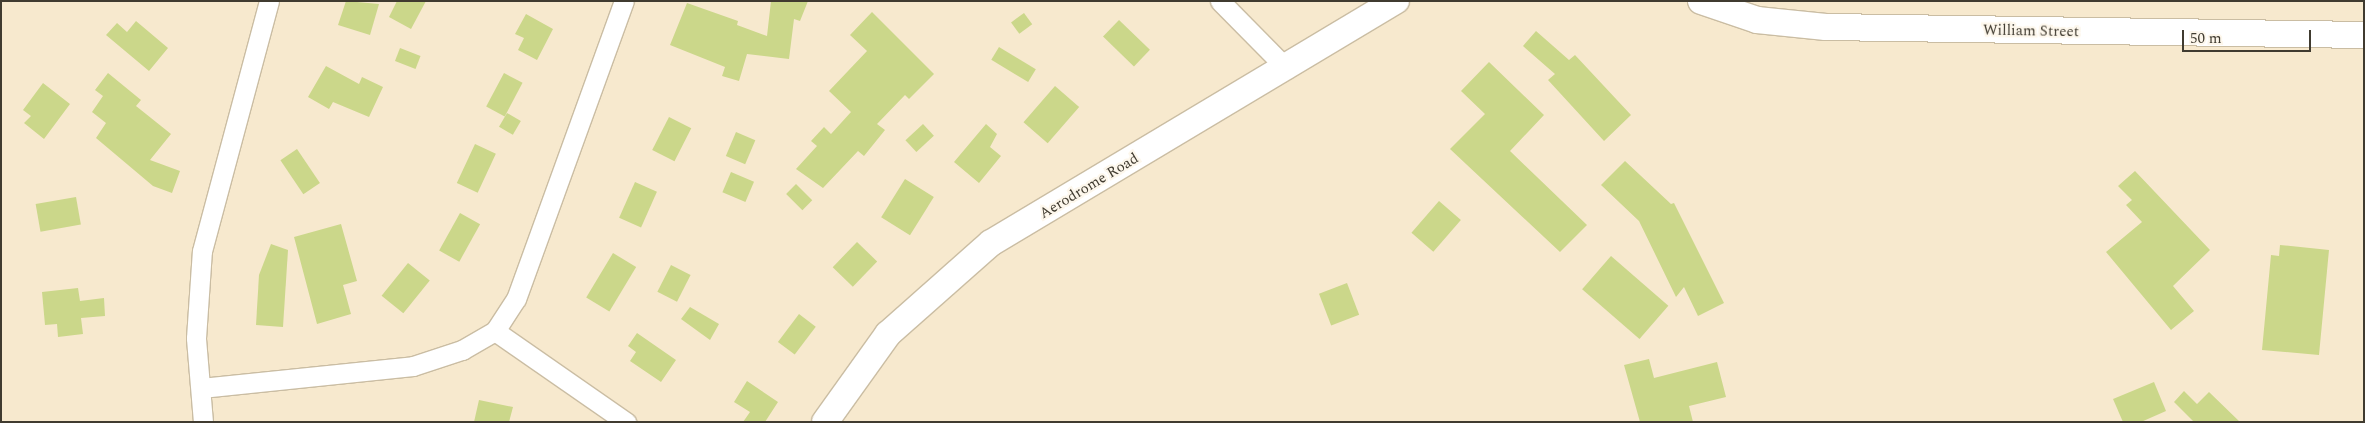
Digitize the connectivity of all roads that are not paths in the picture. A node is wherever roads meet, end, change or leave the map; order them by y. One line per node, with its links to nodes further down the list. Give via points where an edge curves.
1 (269, 1): 9 (street, via 202,251 196,338)
2 (624, 1): 8 (street, via 516,299)
3 (1220, 1): 7 (street)
4 (1396, 1): 7 (street, Aerodrome Road)
5 (1701, 1): 6 (street, William Street, via 1757,20 1826,27)
6 (2364, 35)
7 (1287, 68): 12 (street, Aerodrome Road, via 991,243 888,334)
8 (495, 331): 9 (street, via 462,350 413,366); 11 (street)
9 (200, 388): 10 (street)
10 (203, 422)
11 (626, 422)
12 (825, 422)

